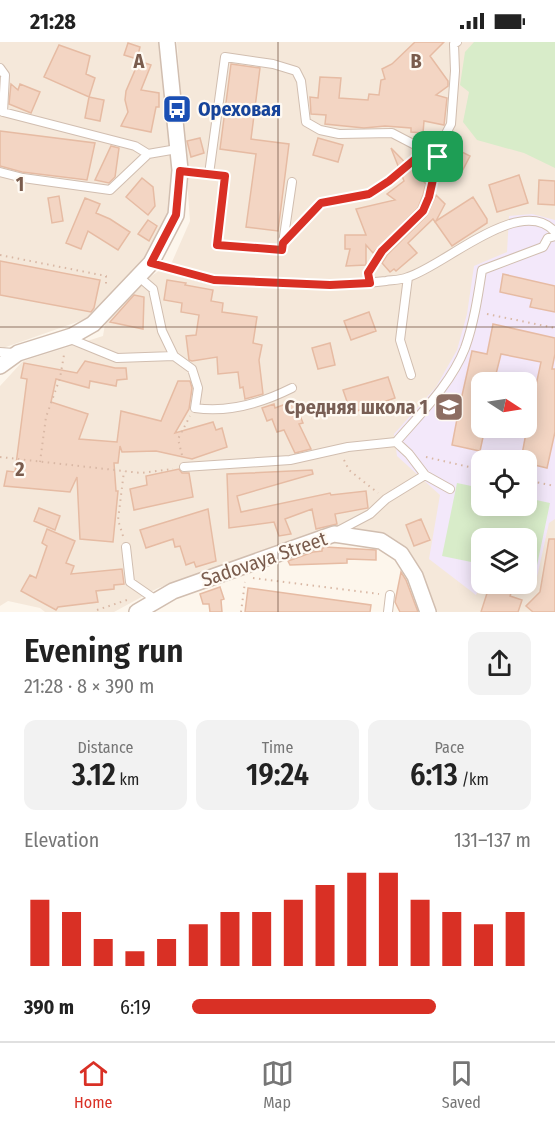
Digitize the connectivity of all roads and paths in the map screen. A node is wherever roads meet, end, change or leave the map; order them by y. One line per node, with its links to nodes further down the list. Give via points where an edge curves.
1 (167, 42): 5 (street)
2 (457, 42): 8 (lane, via 451,124)
3 (0, 68): 4 (lane, via 4,75)
4 (1, 110): 7 (lane, via 135,146)
5 (177, 149): 7 (lane); 9 (street)
6 (426, 150): 8 (lane); 11 (lane, via 392,133 339,134 321,130 306,123 296,71 225,57); 14 (path, via 369,194 321,203)
7 (148, 154): 10 (lane, via 110,190)
8 (438, 157): 19 (lane, via 423,211 382,251 368,273)
9 (180, 171): 11 (lane); 16 (street, via 176,215)
10 (0, 172)
11 (209, 174): 14 (lane, via 225,176 217,245 282,250)
12 (292, 183): 14 (lane)
13 (555, 234): 18 (lane, via 541,222 521,221 476,238); 21 (lane, via 543,247 482,270)
14 (283, 243)
15 (0, 255): 20 (path, via 106,276 106,293)
16 (151, 263): 17 (street); 19 (lane, via 214,280)
17 (139, 277): 20 (street); 26 (lane, via 153,290 162,331)
18 (408, 278): 19 (lane); 28 (lane, via 400,340)
19 (370, 283)
20 (113, 302): 23 (street, via 93,324)
21 (475, 311): 22 (path); 31 (lane, via 465,349 442,389)
22 (555, 328)
23 (66, 337): 25 (street); 26 (lane, via 117,358); 35 (path, via 60,378 46,417)
24 (0, 352): 25 (lane)
25 (18, 353): 27 (street)
26 (174, 356): 30 (lane, via 192,369 198,388)
27 (0, 366)
28 (411, 375)
29 (292, 388): 30 (lane, via 251,405)
30 (195, 408): 36 (path, via 178,439)
31 (396, 442): 32 (lane); 33 (lane)
32 (338, 450): 36 (lane, via 290,460); 43 (path, via 349,470)
33 (410, 454): 37 (path); 39 (lane)
34 (0, 457): 35 (path)
35 (40, 462): 38 (path)
36 (184, 467): 38 (path, via 141,473)
37 (471, 468)
38 (124, 470): 45 (path, via 118,520)
39 (425, 475): 42 (lane); 43 (lane)
40 (537, 482): 41 (path)
41 (555, 486)
42 (450, 489)
43 (386, 499): 44 (lane, via 370,514)
44 (334, 534): 47 (street, Sadovaya Street, via 232,568 173,591); 51 (street, Sadovaya Street, via 381,541 400,554 415,576)
45 (126, 547): 47 (lane, via 130,582)
46 (390, 595): 49 (path, via 246,578); 50 (lane)
47 (145, 607): 48 (path, via 126,599)
48 (97, 610)
49 (241, 612)
50 (388, 612)
51 (429, 612)

